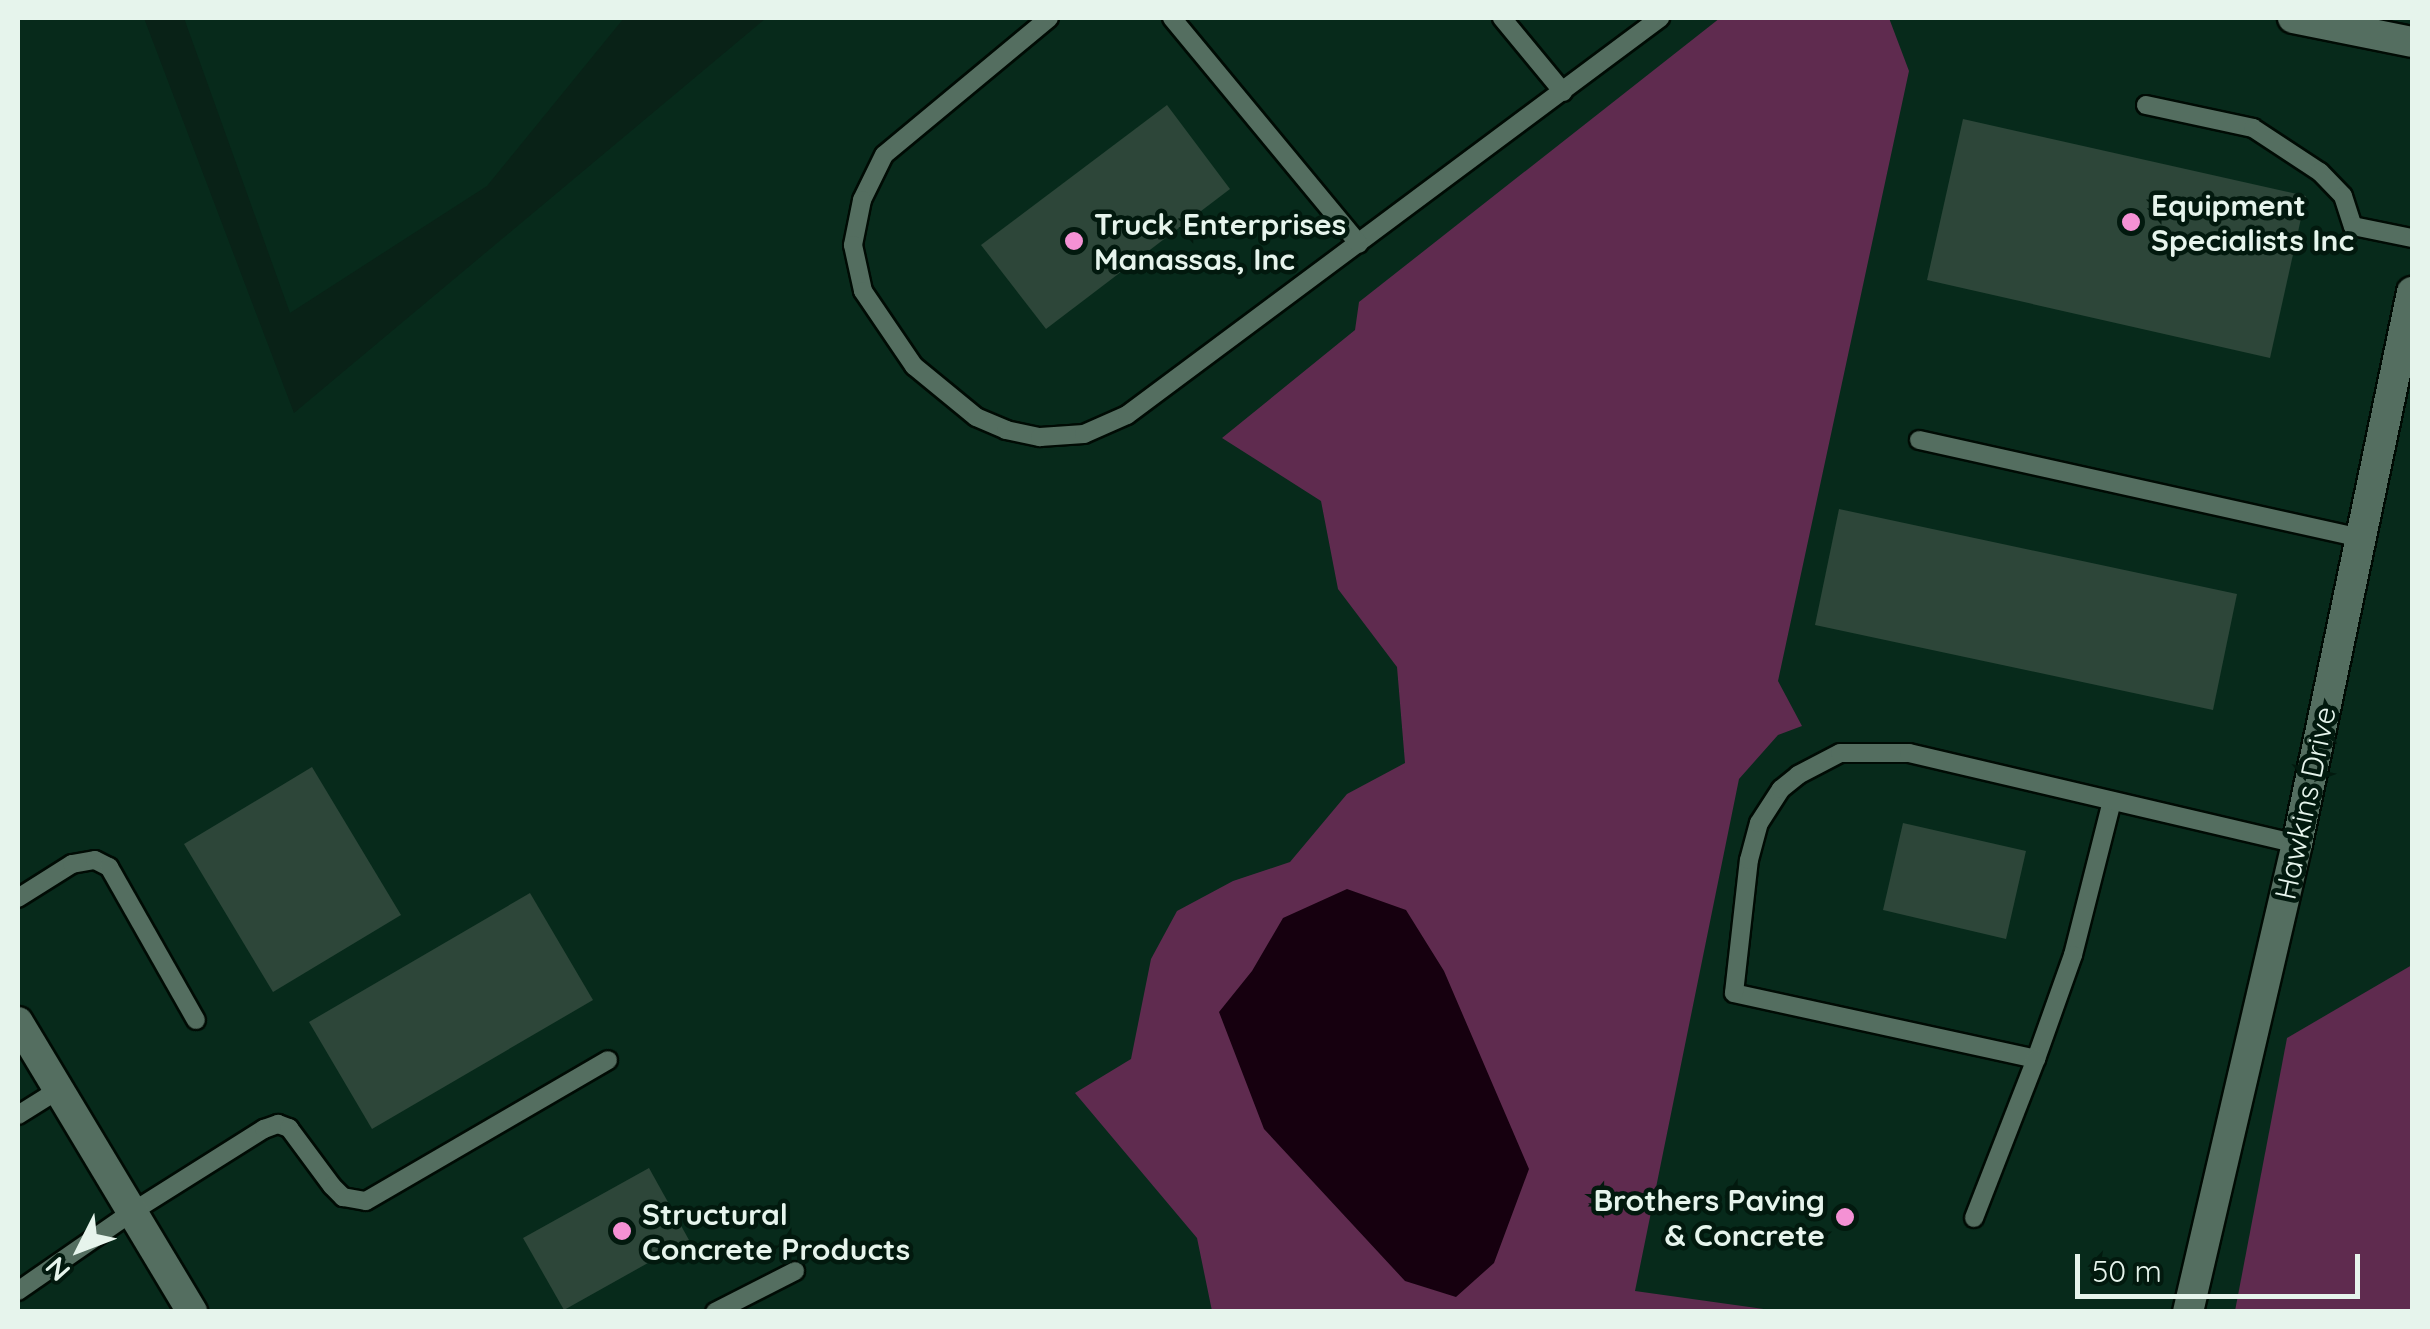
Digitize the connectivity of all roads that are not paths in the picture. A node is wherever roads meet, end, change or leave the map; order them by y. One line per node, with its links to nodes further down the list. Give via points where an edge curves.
1 (1049, 18): 10 (lane, via 898,140 862,200 853,245 863,291 904,354 952,400 1006,430 1040,437 1084,434 1127,415)
2 (1172, 18): 10 (lane)
3 (1502, 18): 7 (lane)
4 (1660, 18): 7 (lane)
5 (2293, 18): 6 (street)
6 (2412, 42)
7 (1563, 92): 10 (lane)
8 (2146, 104): 9 (lane, via 2253,128 2320,172 2343,196 2353,226)
9 (2412, 238)
10 (1359, 244)
11 (2412, 292): 13 (street, Hawkins Drive)
12 (1919, 440): 13 (lane)
13 (2362, 538): 15 (street, Hawkins Drive)
14 (2112, 801): 15 (lane); 20 (lane, via 2073,955); 20 (lane, via 1909,753 1866,750 1840,753 1798,775 1768,805 1753,841 1734,993)
15 (2298, 844): 29 (street, Hawkins Drive)
16 (18, 898): 17 (lane, via 72,864 94,860 109,868)
17 (196, 1020)
18 (18, 1022): 21 (street)
19 (608, 1060): 23 (lane, via 366,1201 343,1197 306,1146 278,1124)
20 (2036, 1060): 24 (lane)
21 (58, 1090): 22 (lane); 23 (street)
22 (18, 1115)
23 (132, 1212): 26 (lane); 27 (street)
24 (1974, 1218)
25 (795, 1271): 28 (lane)
26 (18, 1292)
27 (192, 1312)
28 (715, 1312)
29 (2188, 1312)

